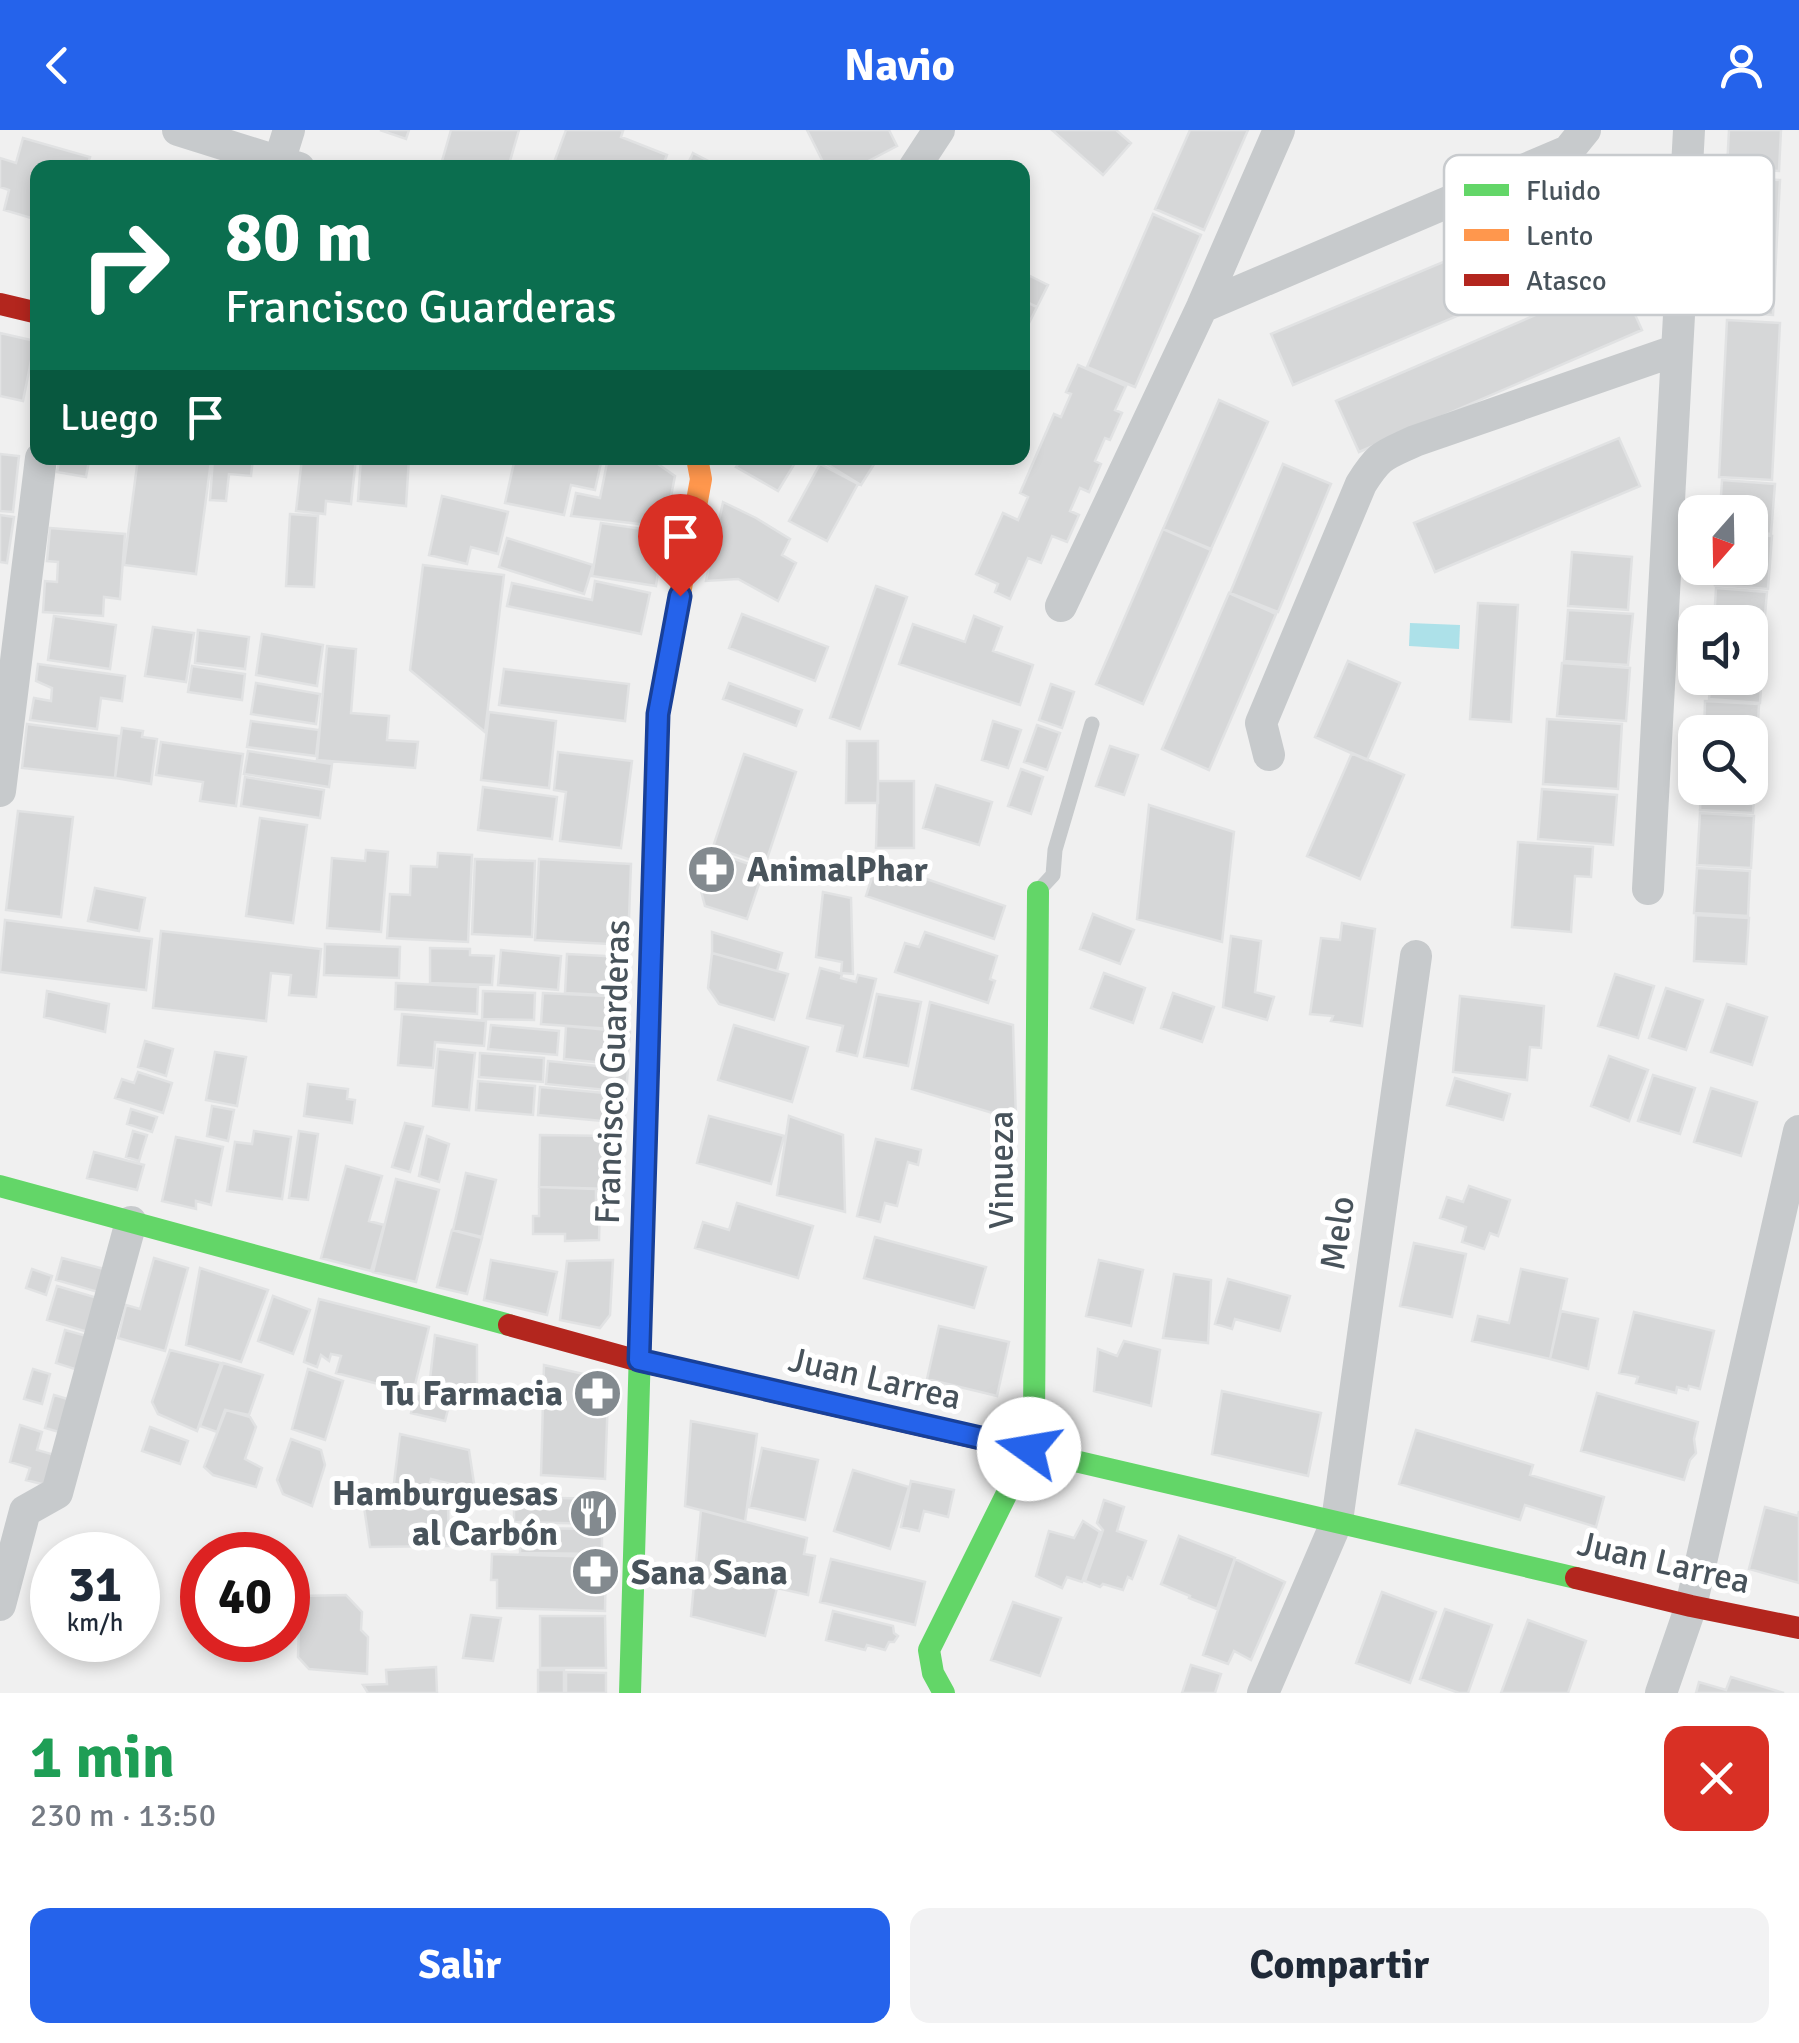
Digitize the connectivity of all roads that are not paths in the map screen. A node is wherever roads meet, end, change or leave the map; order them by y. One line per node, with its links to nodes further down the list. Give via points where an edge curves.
1 (178, 130): 9 (street)
2 (289, 130): 10 (street)
3 (939, 130): 11 (street)
4 (1279, 130): 14 (street)
5 (1585, 130): 7 (street)
6 (1689, 130): 8 (street)
7 (1556, 155)
8 (1688, 155)
9 (273, 160)
10 (289, 160)
11 (919, 160)
12 (1444, 203): 14 (street)
13 (0, 304): 15 (street)
14 (1202, 307): 20 (street)
15 (30, 311)
16 (1679, 315): 17 (street)
17 (1677, 350): 22 (street, via 1415,442 1373,464 1262,723); 24 (street)
18 (40, 465): 23 (street)
19 (698, 465): 30 (street, Francisco Guarderas, via 658,714)
20 (1061, 606)
21 (1092, 724): 25 (lane, via 1053,875)
22 (1270, 755)
23 (0, 791)
24 (1648, 889)
25 (1038, 892): 31 (street, Vinueza)
26 (1416, 956): 32 (street, Melo)
27 (1799, 1131): 34 (street)
28 (0, 1186): 29 (street, Juan Larrea)
29 (131, 1222): 30 (street, Juan Larrea); 33 (street, via 57,1493 25,1512)
30 (639, 1360): 31 (street, Juan Larrea); 36 (street, Francisco Guarderas)
31 (1029, 1449): 32 (street, Juan Larrea); 37 (street, via 929,1650)
32 (1337, 1521): 34 (street, Juan Larrea); 38 (street, Melo)
33 (0, 1605)
34 (1691, 1606): 35 (street, Juan Larrea); 39 (street)
35 (1799, 1628)
36 (630, 1693)
37 (944, 1693)
38 (1263, 1693)
39 (1660, 1693)

